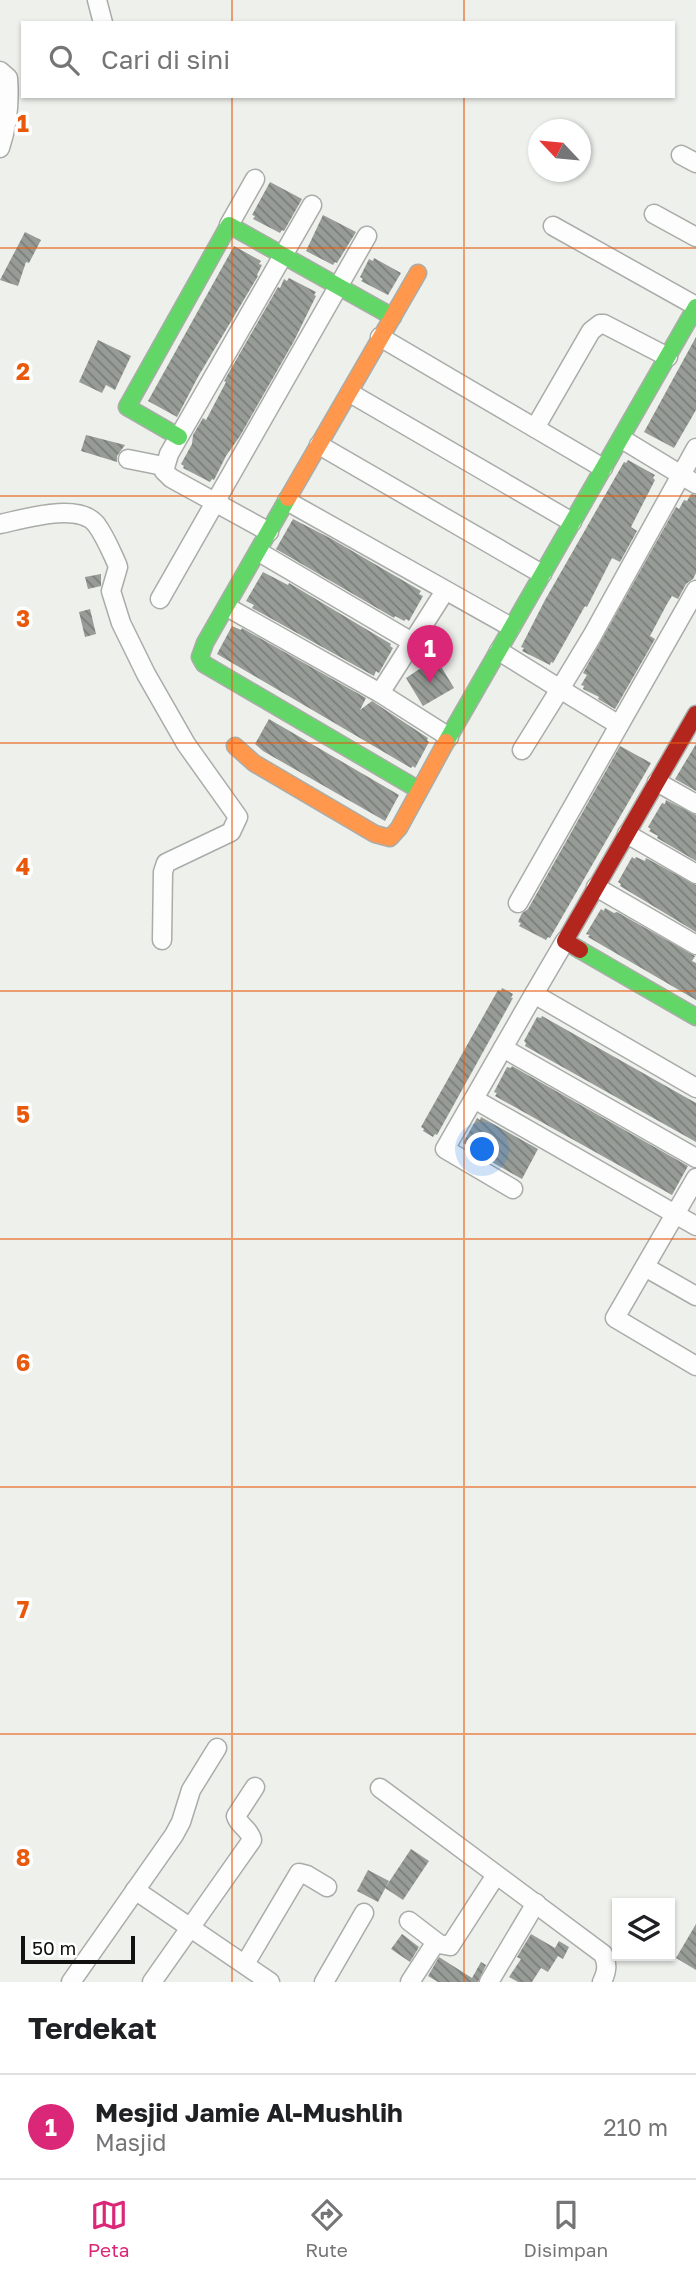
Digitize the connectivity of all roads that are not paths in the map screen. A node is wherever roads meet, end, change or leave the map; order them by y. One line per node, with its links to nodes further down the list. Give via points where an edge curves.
1 (97, 0): 2 (street)
2 (102, 21)
3 (0, 71): 4 (street, via 8,78 10,100)
4 (0, 148)
5 (255, 179): 8 (street)
6 (312, 205): 12 (street)
7 (654, 214): 11 (street)
8 (229, 225): 12 (street); 21 (street, via 127,408)
9 (553, 226): 15 (street)
10 (367, 236): 14 (street)
11 (696, 237)
12 (284, 256): 14 (street); 21 (street)
13 (418, 273): 16 (street)
14 (339, 287): 16 (street); 30 (street)
15 (696, 306): 18 (street)
16 (393, 317): 17 (street)
17 (380, 337): 19 (street); 20 (street)
18 (668, 357): 20 (street, via 600,324 591,331); 22 (street)
19 (349, 393): 23 (street); 31 (street)
20 (535, 428): 26 (street)
21 (179, 437): 27 (street)
22 (622, 439): 26 (street); 28 (street)
23 (319, 445): 29 (street); 35 (street)
24 (696, 448): 28 (street)
25 (128, 459): 27 (street, via 163,466)
26 (603, 468): 31 (street)
27 (164, 471): 30 (street)
28 (688, 480): 43 (street)
29 (287, 501): 33 (street); 37 (street)
30 (215, 502): 33 (street); 38 (street)
31 (572, 522): 35 (street)
32 (0, 524): 57 (street, via 60,513 82,515 96,524 117,564 111,591 131,644 187,744 238,817 231,832 166,863)
33 (270, 532): 34 (street)
34 (258, 552): 39 (street); 41 (street)
35 (542, 574): 40 (street)
36 (696, 590): 46 (street)
37 (444, 591): 40 (street); 41 (street)
38 (160, 599)
39 (227, 607): 44 (street); 51 (street, via 201,651 204,664)
40 (511, 627): 42 (street)
41 (412, 642): 44 (street)
42 (499, 652): 43 (street); 47 (street)
43 (560, 689): 46 (street); 49 (street)
44 (380, 693): 47 (street)
45 (694, 724): 50 (street)
46 (620, 725): 56 (street)
47 (449, 737): 51 (street)
48 (235, 746): 51 (street, via 254,763 383,838 395,834)
49 (522, 750)
50 (657, 782): 52 (street); 53 (street)
51 (419, 790)
52 (696, 804)
53 (627, 834): 54 (street); 55 (street)
54 (696, 874)
55 (596, 887): 58 (street); 59 (street)
56 (518, 903)
57 (162, 940)
58 (565, 941): 60 (street); 61 (street)
59 (696, 945)
60 (534, 994): 62 (street); 63 (street)
61 (696, 1017)
62 (503, 1048): 64 (street); 65 (street)
63 (696, 1088)
64 (474, 1099): 67 (street, via 445,1149); 68 (street)
65 (696, 1158)
66 (696, 1178): 68 (street)
67 (513, 1189)
68 (676, 1213): 69 (street); 70 (street)
69 (696, 1226)
70 (645, 1266): 71 (street); 72 (street, via 615,1318)
71 (696, 1296)
72 (696, 1366)
73 (217, 1748): 78 (street, via 191,1790 174,1835)
74 (256, 1787): 82 (street, via 236,1816 253,1840)
75 (380, 1788): 76 (street)
76 (496, 1875): 79 (street); 83 (street, via 453,1943)
77 (327, 1887): 84 (street, via 299,1873)
78 (135, 1890): 82 (street); 85 (street)
79 (536, 1903): 90 (street); 91 (street, via 603,1954 607,1970)
80 (364, 1913): 88 (street)
81 (409, 1921): 83 (street)
82 (191, 1926): 84 (street); 86 (street)
83 (436, 1942): 89 (street)
84 (245, 1964): 87 (street)
85 (71, 1982)
86 (152, 1982)
87 (270, 1982)
88 (324, 1982)
89 (410, 1982)
90 (489, 1982)
91 (602, 1982)

